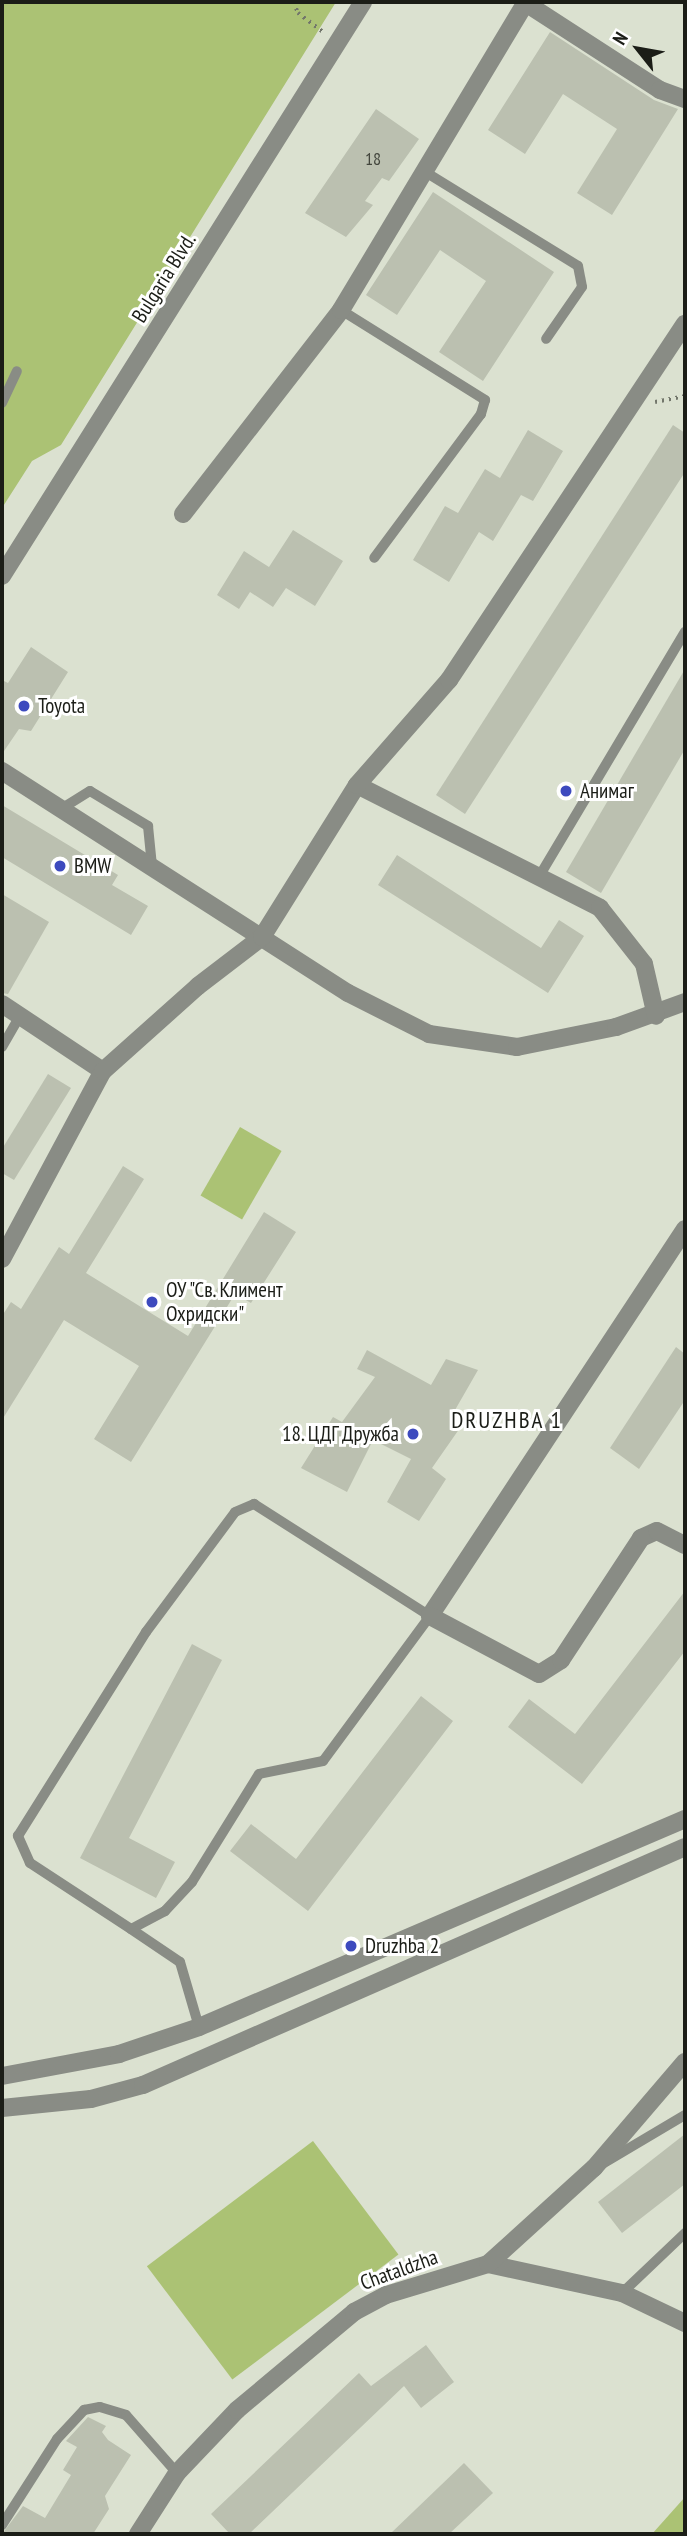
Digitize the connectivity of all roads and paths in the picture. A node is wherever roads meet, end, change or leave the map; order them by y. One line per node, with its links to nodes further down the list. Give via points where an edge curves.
1 (294, 2): 4 (path, via 298,13)
2 (363, 2): 4 (street, Bulgaria Blvd.)
3 (525, 2): 5 (street, via 660,90); 6 (street)
4 (338, 43): 16 (street, Bulgaria Blvd.)
5 (685, 99)
6 (427, 173): 7 (street); 9 (lane, via 578,266 582,286)
7 (341, 310): 14 (street); 15 (lane, via 485,400 481,414)
8 (685, 324): 12 (street)
9 (546, 339)
10 (17, 371): 13 (lane)
11 (685, 396): 12 (path, via 666,402)
12 (636, 400): 19 (street, via 449,680)
13 (2, 402)
14 (183, 514)
15 (374, 558)
16 (2, 576)
17 (685, 632): 22 (lane)
18 (2, 771): 20 (street)
19 (357, 785): 22 (street); 23 (street)
20 (61, 809): 21 (street); 21 (lane, via 90,791 148,826)
21 (152, 867): 23 (street)
22 (540, 875): 27 (street, via 600,908 630,941 644,964)
23 (262, 937): 27 (street, via 348,993 429,1034 471,1044 517,1047); 29 (street, via 198,986)
24 (685, 1002): 27 (street)
25 (2, 1004): 26 (street)
26 (20, 1016): 28 (lane); 29 (street)
27 (656, 1016)
28 (2, 1047)
29 (103, 1071): 31 (street)
30 (685, 1229): 33 (street)
31 (2, 1259)
32 (685, 1545): 33 (street, via 657,1531 641,1538 561,1660 539,1674)
33 (430, 1616): 36 (lane, via 323,1761 259,1774 192,1882 165,1911); 36 (lane, via 254,1504 235,1512 146,1632 18,1836 30,1863)
34 (685, 1819): 37 (street)
35 (685, 1847): 40 (street, via 143,2085 91,2099)
36 (131, 1929): 37 (lane, via 180,1962)
37 (199, 2027): 39 (street, via 119,2054)
38 (685, 2062): 42 (street, Chataldzha)
39 (2, 2076)
40 (2, 2108)
41 (685, 2115): 42 (lane)
42 (594, 2168): 44 (street, Chataldzha)
43 (685, 2233): 45 (lane)
44 (488, 2264): 45 (street); 47 (street, Chataldzha, via 386,2295 354,2312 237,2410)
45 (622, 2293): 46 (street)
46 (685, 2323)
47 (177, 2473): 48 (lane, via 126,2415 100,2407 84,2410 57,2438); 49 (street, Chataldzha)
48 (2, 2525)
49 (138, 2534)

